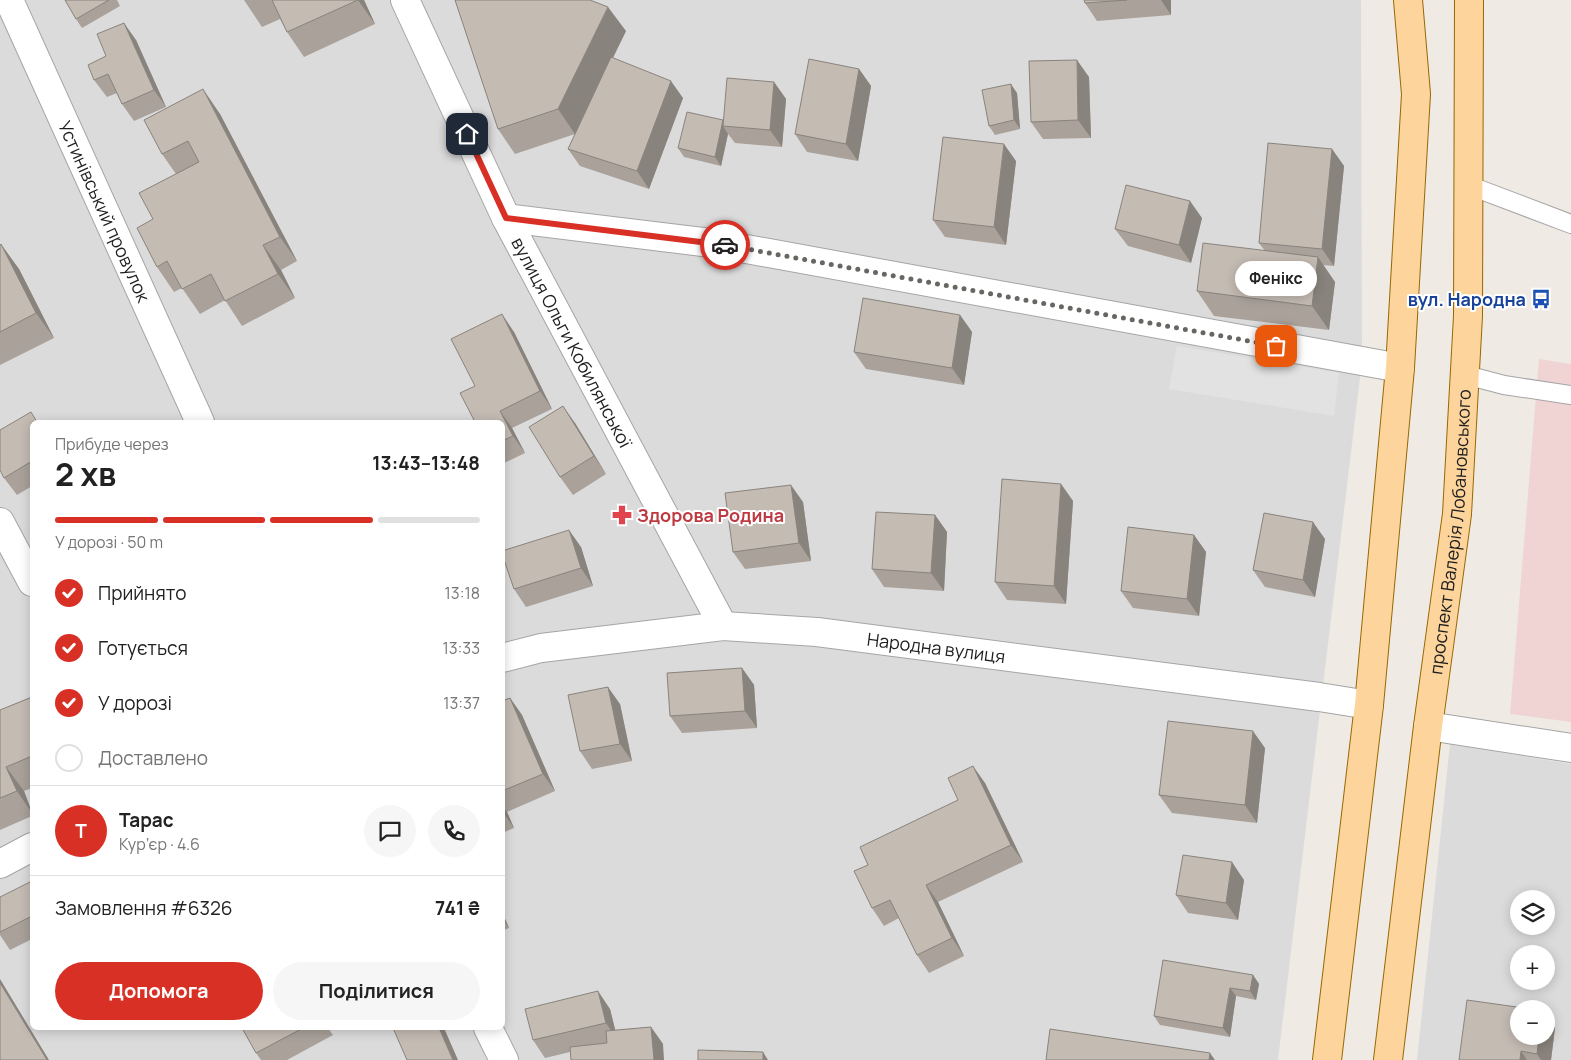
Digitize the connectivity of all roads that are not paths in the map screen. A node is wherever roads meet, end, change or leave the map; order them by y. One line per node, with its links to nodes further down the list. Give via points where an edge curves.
1 (9, 0): 11 (street, Устинівський провулок)
2 (405, 0): 6 (street, вулиця Ольги Кобилянської)
3 (1408, 0): 8 (main road, via 1416,94)
4 (1469, 0): 5 (main road, проспект Валерія Лобановського)
5 (1468, 185): 7 (lane); 9 (main road, проспект Валерія Лобановського)
6 (506, 218): 8 (street, via 719,244); 14 (street, вулиця Ольги Кобилянської)
7 (1571, 224)
8 (1400, 368): 16 (main road)
9 (1466, 375): 10 (lane, via 1504,385); 17 (main road, проспект Валерія Лобановського, via 1457,514)
10 (1571, 395)
11 (199, 420)
12 (0, 522): 13 (street)
13 (30, 578)
14 (723, 626): 15 (street, Народна вулиця, via 541,648); 16 (street, Народна вулиця, via 817,632)
15 (505, 657)
16 (1369, 705): 23 (main road)
17 (1428, 726): 18 (street); 24 (main road, проспект Валерія Лобановського)
18 (1571, 748)
19 (30, 848): 20 (street)
20 (0, 864)
21 (489, 1030): 22 (street)
22 (504, 1060)
23 (1327, 1060)
24 (1388, 1060)

